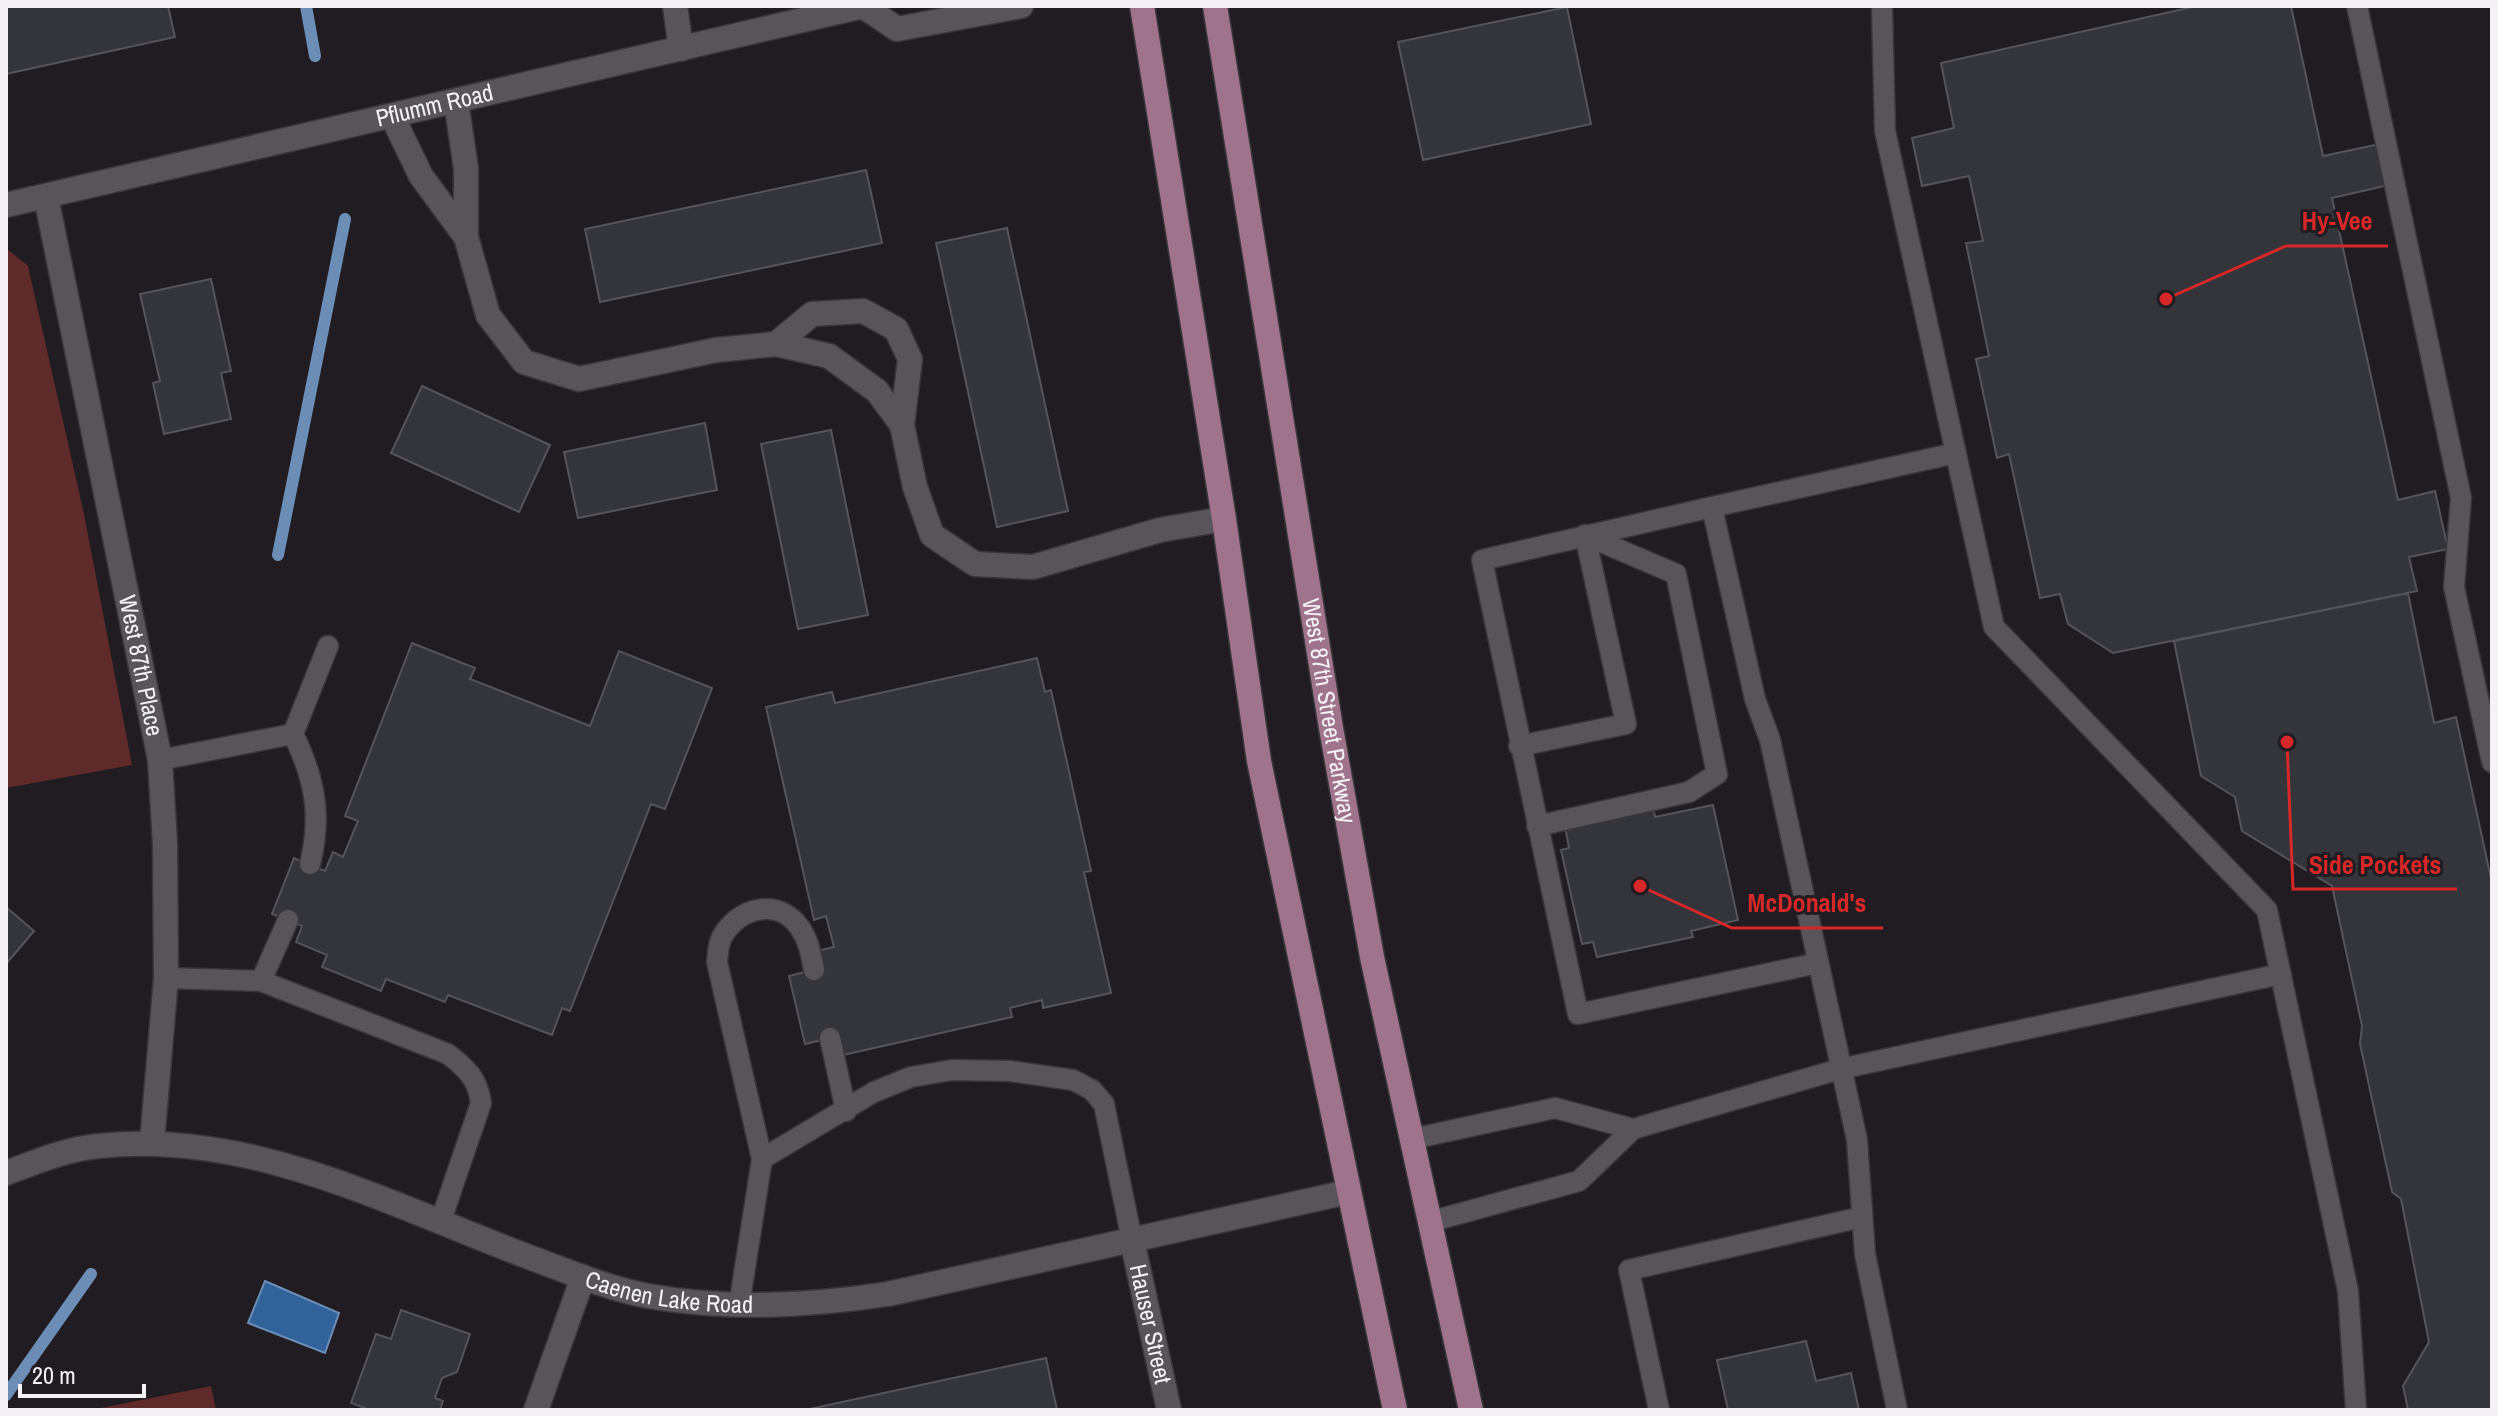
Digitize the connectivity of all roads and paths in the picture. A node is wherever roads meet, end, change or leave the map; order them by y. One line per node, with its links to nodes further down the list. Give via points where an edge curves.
1 (675, 6): 8 (street)
2 (863, 6): 3 (street, via 897,29); 8 (street, Pflumm Road)
3 (1021, 6)
4 (1142, 6): 18 (main road)
5 (1215, 6): 37 (main road, West 87th Street Parkway, via 1331,728 1372,957)
6 (1882, 6): 16 (lane, via 1885,131)
7 (2357, 6): 24 (lane, via 2461,498 2454,587)
8 (681, 49): 9 (street, Pflumm Road)
9 (456, 101): 10 (street, Pflumm Road); 13 (street, via 466,169)
10 (392, 116): 11 (street, Pflumm Road); 13 (street, via 421,176)
11 (46, 197): 12 (street, Pflumm Road); 23 (street, West 87th Place)
12 (6, 205)
13 (466, 237): 14 (street, via 488,315 524,362 579,379 716,350)
14 (776, 344): 15 (street, via 829,356 877,391); 15 (street, via 812,314 863,311 896,329 910,359)
15 (902, 425): 18 (street, via 932,535 975,564 1033,567 1160,530)
16 (1956, 453): 17 (lane); 30 (lane, via 1994,627 2267,910)
17 (1712, 507): 19 (lane); 28 (lane)
18 (1224, 519): 41 (main road, via 1259,761)
19 (1585, 535): 22 (lane, via 1482,560); 22 (lane, via 1626,724); 25 (lane, via 1676,574 1717,774 1689,792)
20 (328, 646): 21 (lane)
21 (293, 734): 23 (lane); 26 (lane, via 314,785 318,810)
22 (1519, 746): 25 (lane)
23 (160, 760): 31 (street, West 87th Place)
24 (2492, 762)
25 (1537, 826): 28 (lane, via 1578,1014)
26 (310, 864)
27 (288, 920): 32 (lane)
28 (1818, 963): 34 (lane)
29 (814, 970): 39 (lane, via 809,944 784,912 746,912 720,940 717,962)
30 (2281, 974): 34 (lane); 54 (lane, via 2348,1291)
31 (166, 978): 32 (lane); 38 (street, West 87th Place)
32 (261, 981): 44 (lane, via 448,1054 479,1084 481,1103)
33 (830, 1038): 35 (lane)
34 (1840, 1069): 36 (lane); 42 (lane, via 1857,1140)
35 (846, 1111): 39 (lane); 45 (lane, via 911,1077 952,1070 1073,1080 1104,1104)
36 (1633, 1129): 37 (lane, via 1555,1108); 43 (lane, via 1579,1181)
37 (1412, 1139): 43 (main road, West 87th Street Parkway)
38 (152, 1142): 40 (street, Caenen Lake Road, via 59,1153); 44 (street, Caenen Lake Road, via 248,1153)
39 (762, 1159): 47 (lane)
40 (6, 1173)
41 (1348, 1192): 45 (street, Caenen Lake Road); 50 (main road)
42 (1862, 1217): 52 (lane, via 1629,1270); 53 (lane)
43 (1429, 1222): 51 (main road, West 87th Street Parkway)
44 (440, 1223): 46 (street, Caenen Lake Road)
45 (1132, 1240): 47 (street, Caenen Lake Road, via 888,1294 816,1304); 49 (street, Hauser Street)
46 (583, 1277): 47 (street, Caenen Lake Road, via 645,1295); 48 (street)
47 (739, 1306)
48 (536, 1410)
49 (1169, 1410)
50 (1395, 1410)
51 (1471, 1410)
52 (1659, 1410)
53 (1897, 1410)
54 (2356, 1410)

